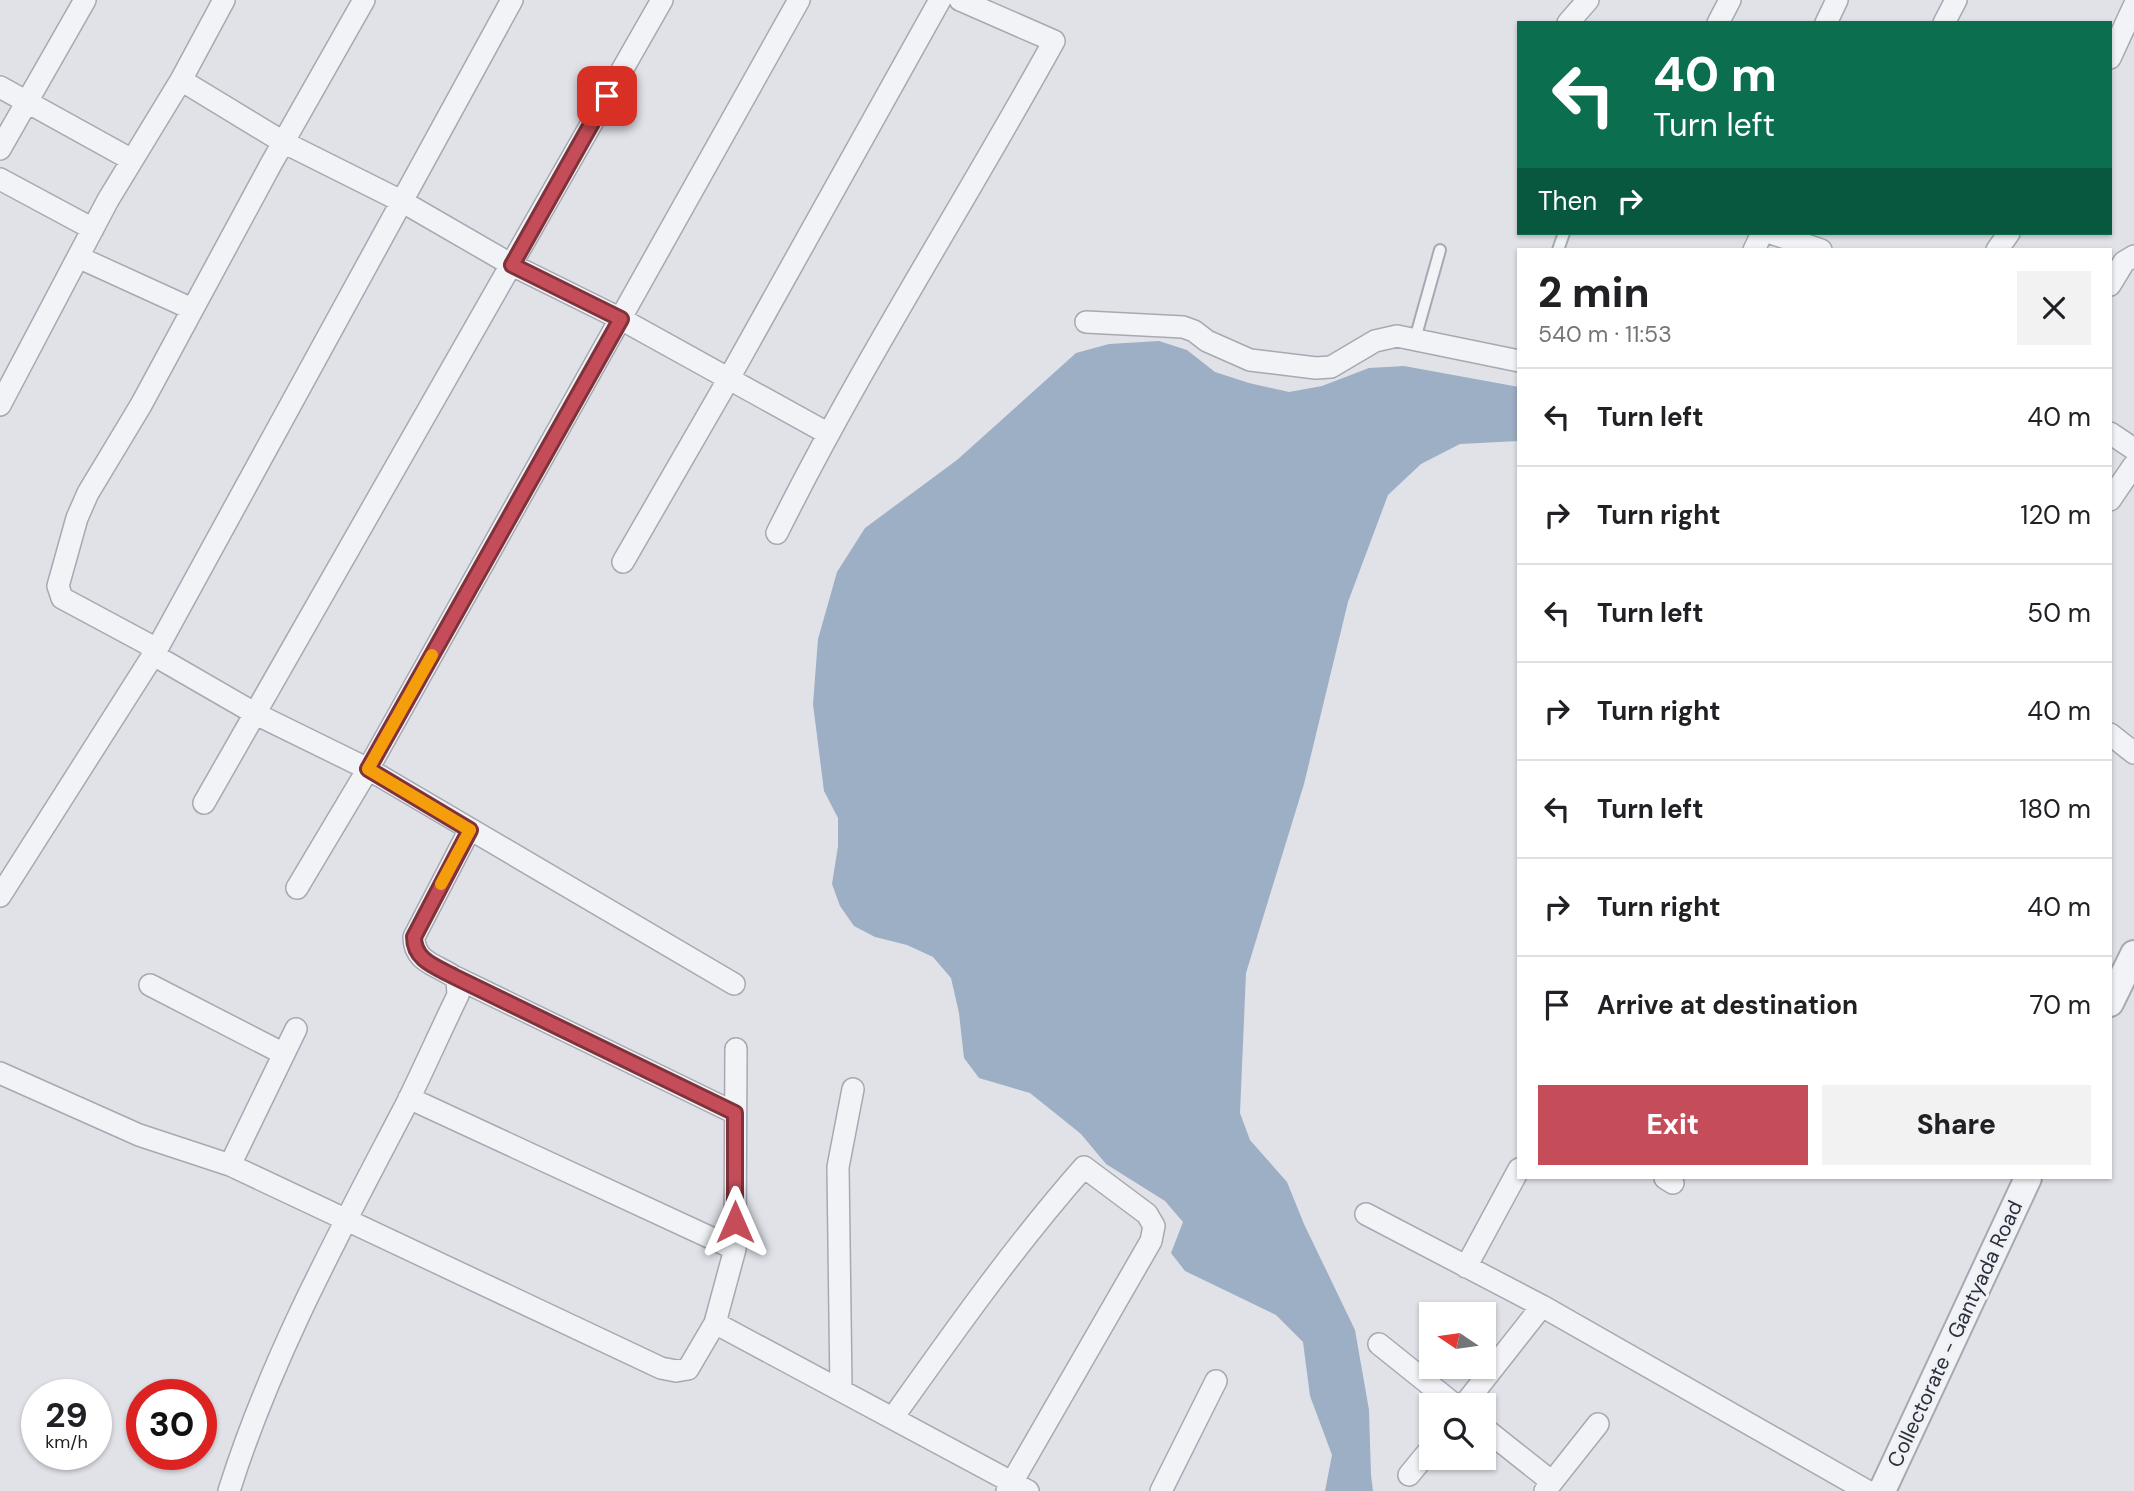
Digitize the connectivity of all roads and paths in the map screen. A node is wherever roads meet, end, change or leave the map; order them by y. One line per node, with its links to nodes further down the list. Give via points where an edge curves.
1 (85, 0): 21 (street)
2 (224, 0): 19 (street)
3 (364, 0): 22 (street)
4 (512, 0): 26 (street)
5 (662, 0): 33 (street)
6 (799, 0): 36 (street)
7 (940, 0): 40 (street)
8 (960, 0): 42 (street, via 1054,41)
9 (1588, 0): 14 (street)
10 (1730, 0): 15 (street)
11 (1837, 0): 16 (street)
12 (1956, 0): 17 (street)
13 (2134, 6): 18 (street)
14 (1570, 21)
15 (1719, 21)
16 (1827, 21)
17 (1945, 21)
18 (2112, 54)
19 (181, 80): 22 (street); 24 (street)
20 (0, 87): 21 (street)
21 (27, 102): 23 (street); 24 (street)
22 (283, 142): 26 (street); 35 (street)
23 (0, 149)
24 (132, 160): 27 (street)
25 (0, 178): 27 (street)
26 (403, 202): 33 (street); 49 (street)
27 (93, 229): 32 (street)
28 (1780, 235): 29 (street)
29 (1817, 243)
30 (1440, 250): 38 (lane)
31 (2134, 256): 34 (street, via 2124,262)
32 (78, 257): 35 (street); 41 (street)
33 (512, 265): 36 (street); 50 (street)
34 (2112, 282)
35 (192, 309): 49 (street, via 88,493 58,586 65,601)
36 (621, 319): 40 (street); 53 (street)
37 (1086, 322): 38 (street, via 1184,327 1250,360 1316,368 1331,367 1381,339)
38 (1415, 339): 39 (street)
39 (1517, 361)
40 (728, 380): 42 (street); 48 (street)
41 (0, 405)
42 (827, 433): 47 (street)
43 (2112, 434): 44 (street)
44 (2134, 449)
45 (2134, 465): 46 (street)
46 (2112, 497)
47 (777, 533)
48 (623, 562)
49 (154, 651): 50 (street); 57 (street)
50 (256, 714): 53 (street); 54 (street)
51 (2112, 736): 52 (street)
52 (2134, 753)
53 (368, 769): 55 (street); 56 (street)
54 (204, 803)
55 (470, 830): 59 (street, via 414,937 419,956); 60 (street)
56 (297, 888)
57 (0, 896)
58 (2134, 954): 62 (street)
59 (455, 977): 68 (street, via 458,995); 69 (street)
60 (734, 984)
61 (150, 985): 65 (street)
62 (2112, 999)
63 (296, 1029): 65 (street)
64 (736, 1049): 69 (street)
65 (284, 1054): 70 (street)
66 (0, 1073): 70 (street, via 139,1135)
67 (853, 1089): 81 (street, via 838,1167)
68 (409, 1098): 74 (street); 75 (street)
69 (735, 1113): 75 (street)
70 (230, 1165): 74 (street)
71 (1517, 1173): 76 (street)
72 (2028, 1179): 94 (street, Collectorate - Gantyada Road)
73 (1366, 1214): 76 (street)
74 (346, 1220): 78 (street, via 661,1368 688,1369); 91 (street, via 292,1329 246,1436)
75 (735, 1249): 78 (street)
76 (1466, 1267): 77 (street)
77 (1542, 1306): 83 (street); 93 (street)
78 (716, 1323): 81 (street)
79 (1379, 1343): 82 (street)
80 (1216, 1381): 92 (street)
81 (841, 1390): 90 (street)
82 (1440, 1393)
83 (1473, 1393)
84 (899, 1409): 90 (street, via 976,1301 1084,1167 1147,1214 1153,1234)
85 (1598, 1424): 89 (street)
86 (1496, 1439): 89 (street)
87 (1419, 1463): 88 (street)
88 (1409, 1475)
89 (1548, 1486)
90 (1015, 1488)
91 (229, 1491)
92 (1161, 1491)
93 (1867, 1491)
94 (1882, 1491)

